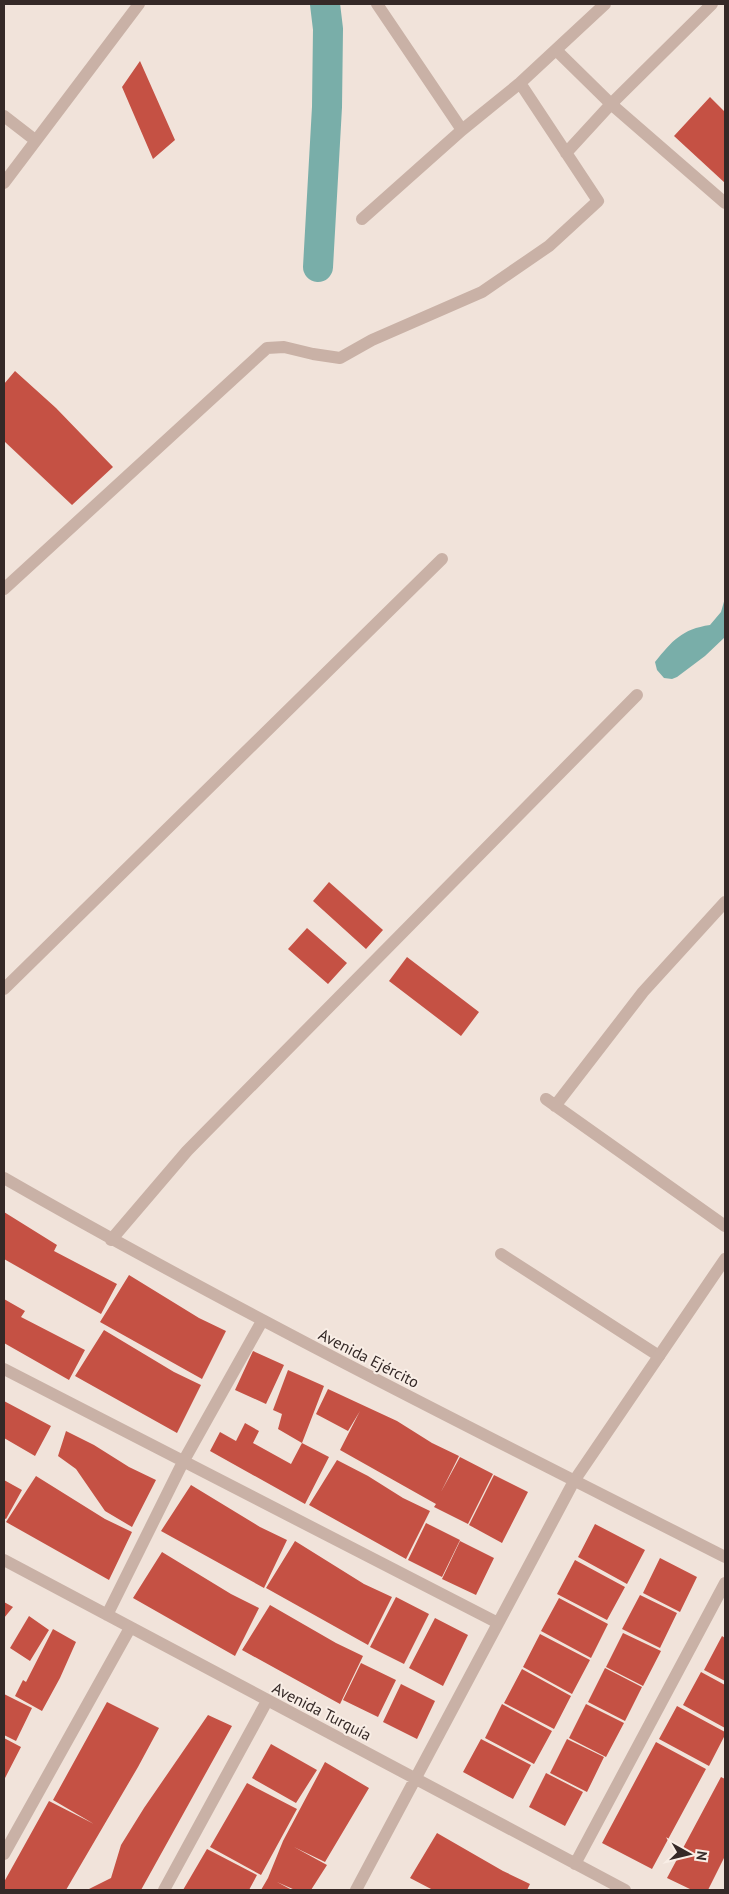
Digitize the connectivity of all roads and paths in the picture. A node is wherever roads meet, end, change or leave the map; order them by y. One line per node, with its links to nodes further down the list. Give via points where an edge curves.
1 (140, 4): 11 (street)
2 (377, 4): 10 (street)
3 (605, 4): 5 (street)
4 (712, 4): 8 (street)
5 (591, 9): 6 (street)
6 (556, 50): 7 (street); 8 (street)
7 (520, 83): 10 (street); 12 (street)
8 (611, 104): 12 (street); 14 (street)
9 (4, 116): 11 (street)
10 (462, 130): 15 (street)
11 (35, 140): 13 (street)
12 (566, 153): 17 (street, via 598,200 549,246 482,292 372,340 340,358 284,347 267,348)
13 (4, 183)
14 (725, 203)
15 (362, 219)
16 (442, 559): 20 (street)
17 (4, 589)
18 (637, 695): 23 (street, via 187,1151)
19 (725, 902): 22 (street, via 551,1103)
20 (4, 989)
21 (4, 1178): 23 (street, Avenida Ejército)
22 (725, 1226)
23 (111, 1240): 26 (street, Avenida Ejército)
24 (501, 1254): 27 (street)
25 (725, 1259): 27 (street)
26 (262, 1321): 29 (street); 30 (street, Avenida Ejército)
27 (659, 1356): 30 (street)
28 (4, 1369): 29 (street)
29 (183, 1462): 34 (street); 35 (street)
30 (574, 1480): 31 (street, Avenida Ejército); 35 (street)
31 (725, 1557)
32 (4, 1560): 34 (street, Avenida Turquía)
33 (725, 1583): 40 (street)
34 (107, 1615): 36 (street, Avenida Turquía)
35 (498, 1623): 38 (street)
36 (130, 1628): 37 (street, Avenida Turquía); 39 (street)
37 (267, 1701): 38 (street, Avenida Turquía); 41 (street)
38 (415, 1778): 40 (street, Avenida Turquía); 42 (street)
39 (4, 1854)
40 (575, 1864): 43 (street, Avenida Turquía)
41 (164, 1890)
42 (356, 1890)
43 (626, 1890)

